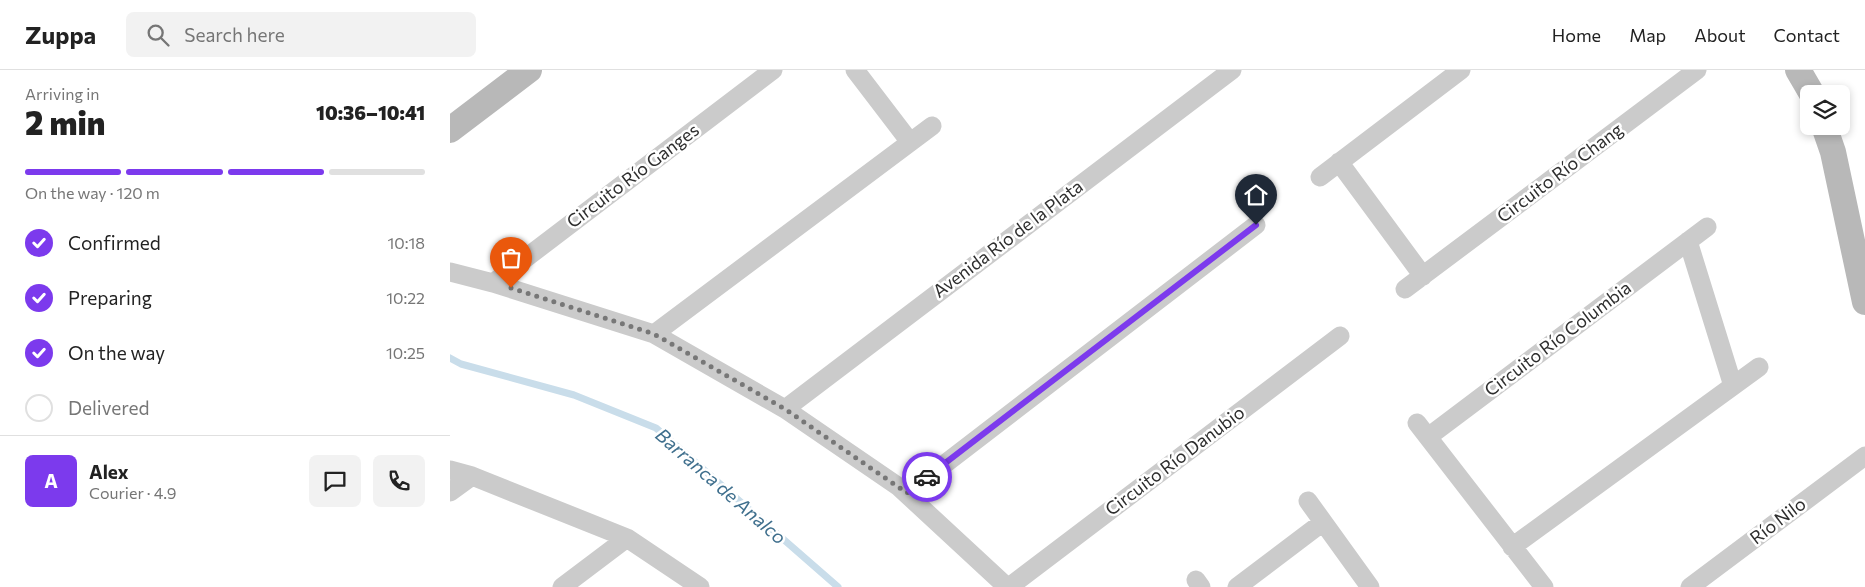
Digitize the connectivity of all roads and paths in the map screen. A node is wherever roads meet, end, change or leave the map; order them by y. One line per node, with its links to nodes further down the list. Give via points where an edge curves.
1 (529, 70): 10 (street)
2 (773, 70): 20 (street, Circuito Río Ganges)
3 (855, 70): 12 (street)
4 (1232, 70): 27 (street, Avenida Río de la Plata)
5 (1461, 70): 13 (street)
6 (1697, 70): 19 (street, Circuito Río Chang)
7 (1798, 70): 8 (street)
8 (1807, 85)
9 (932, 126): 12 (street)
10 (450, 130)
11 (1827, 135): 22 (street)
12 (910, 142): 23 (street)
13 (1339, 162): 14 (street); 19 (street)
14 (1320, 177)
15 (1256, 225): 32 (street)
16 (1707, 227): 17 (street, Circuito Río Columbia)
17 (1688, 241): 26 (street); 36 (street, Circuito Río Columbia, via 1422,430)
18 (450, 272): 20 (street)
19 (1423, 276): 21 (street, Circuito Río Chang)
20 (493, 283): 23 (street)
21 (1405, 289)
22 (1865, 302)
23 (654, 334): 27 (street)
24 (1340, 336): 39 (street, Circuito Río Danubio)
25 (1759, 367): 26 (street)
26 (1733, 386): 36 (street)
27 (785, 409): 32 (street)
28 (1865, 456): 43 (street, Río Nilo)
29 (450, 470): 30 (street)
30 (472, 476): 31 (street); 35 (street)
31 (450, 492)
32 (907, 493): 39 (street)
33 (1308, 501): 34 (street)
34 (1323, 522): 40 (street); 41 (street)
35 (627, 538): 37 (street); 38 (street)
36 (1512, 547): 42 (street, Circuito Río Columbia)
37 (562, 587)
38 (700, 587)
39 (1008, 587)
40 (1237, 587)
41 (1370, 587)
42 (1544, 587)
43 (1690, 587)

